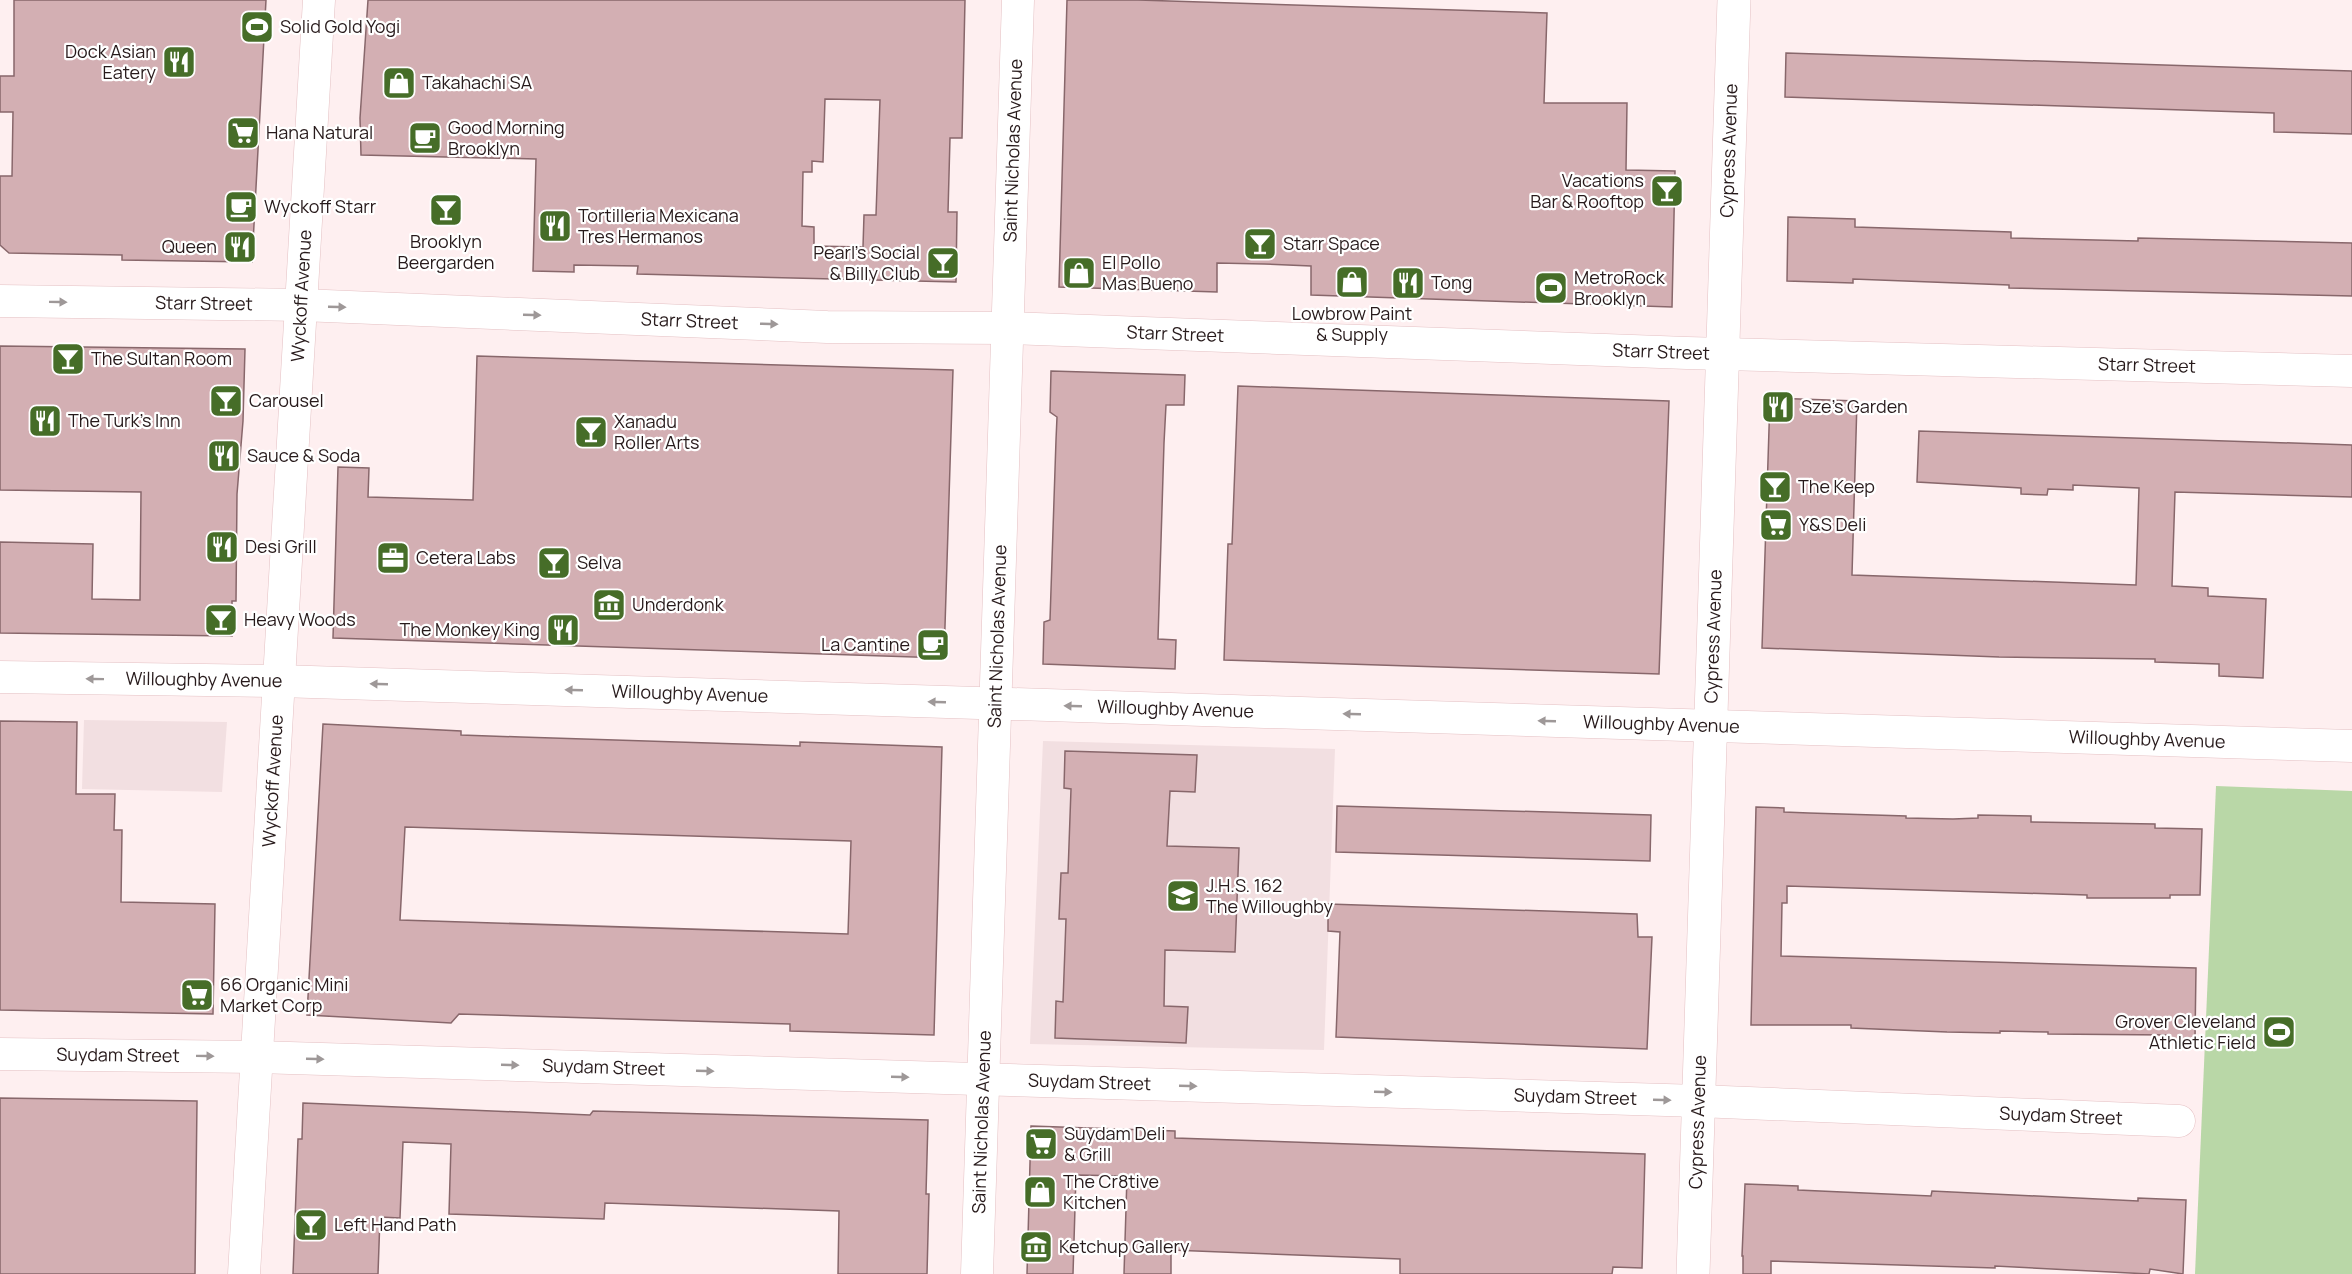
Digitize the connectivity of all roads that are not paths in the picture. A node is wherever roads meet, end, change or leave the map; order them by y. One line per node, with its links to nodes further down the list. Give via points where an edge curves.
1 (319, 0): 5 (street, Wyckoff Avenue)
2 (1018, 0): 6 (street, Saint Nicholas Avenue)
3 (1734, 0): 7 (main road, Cypress Avenue)
4 (0, 301): 5 (street, Starr Street, one-way to 5)
5 (302, 305): 6 (street, Starr Street, one-way to 6, via 827,327); 10 (street, Wyckoff Avenue)
6 (1008, 328): 7 (street, Starr Street); 11 (street, Saint Nicholas Avenue)
7 (1723, 354): 8 (street, Starr Street); 12 (main road, Cypress Avenue)
8 (2352, 372)
9 (0, 677): 10 (street, Willoughby Avenue, one-way to 9)
10 (279, 681): 11 (street, Willoughby Avenue, one-way to 10); 15 (street, Wyckoff Avenue)
11 (995, 704): 12 (street, Willoughby Avenue, one-way to 11); 16 (street, Saint Nicholas Avenue)
12 (1711, 726): 13 (street, Willoughby Avenue); 17 (main road, Cypress Avenue)
13 (2352, 746)
14 (0, 1054): 15 (street, Suydam Street, one-way to 15)
15 (257, 1057): 16 (street, Suydam Street, one-way to 16); 19 (street, Wyckoff Avenue)
16 (982, 1080): 17 (street, Suydam Street, one-way to 17); 20 (street, Saint Nicholas Avenue)
17 (1699, 1101): 18 (street, Suydam Street); 21 (main road, Cypress Avenue)
18 (2179, 1121)
19 (244, 1274)
20 (976, 1274)
21 (1693, 1274)

